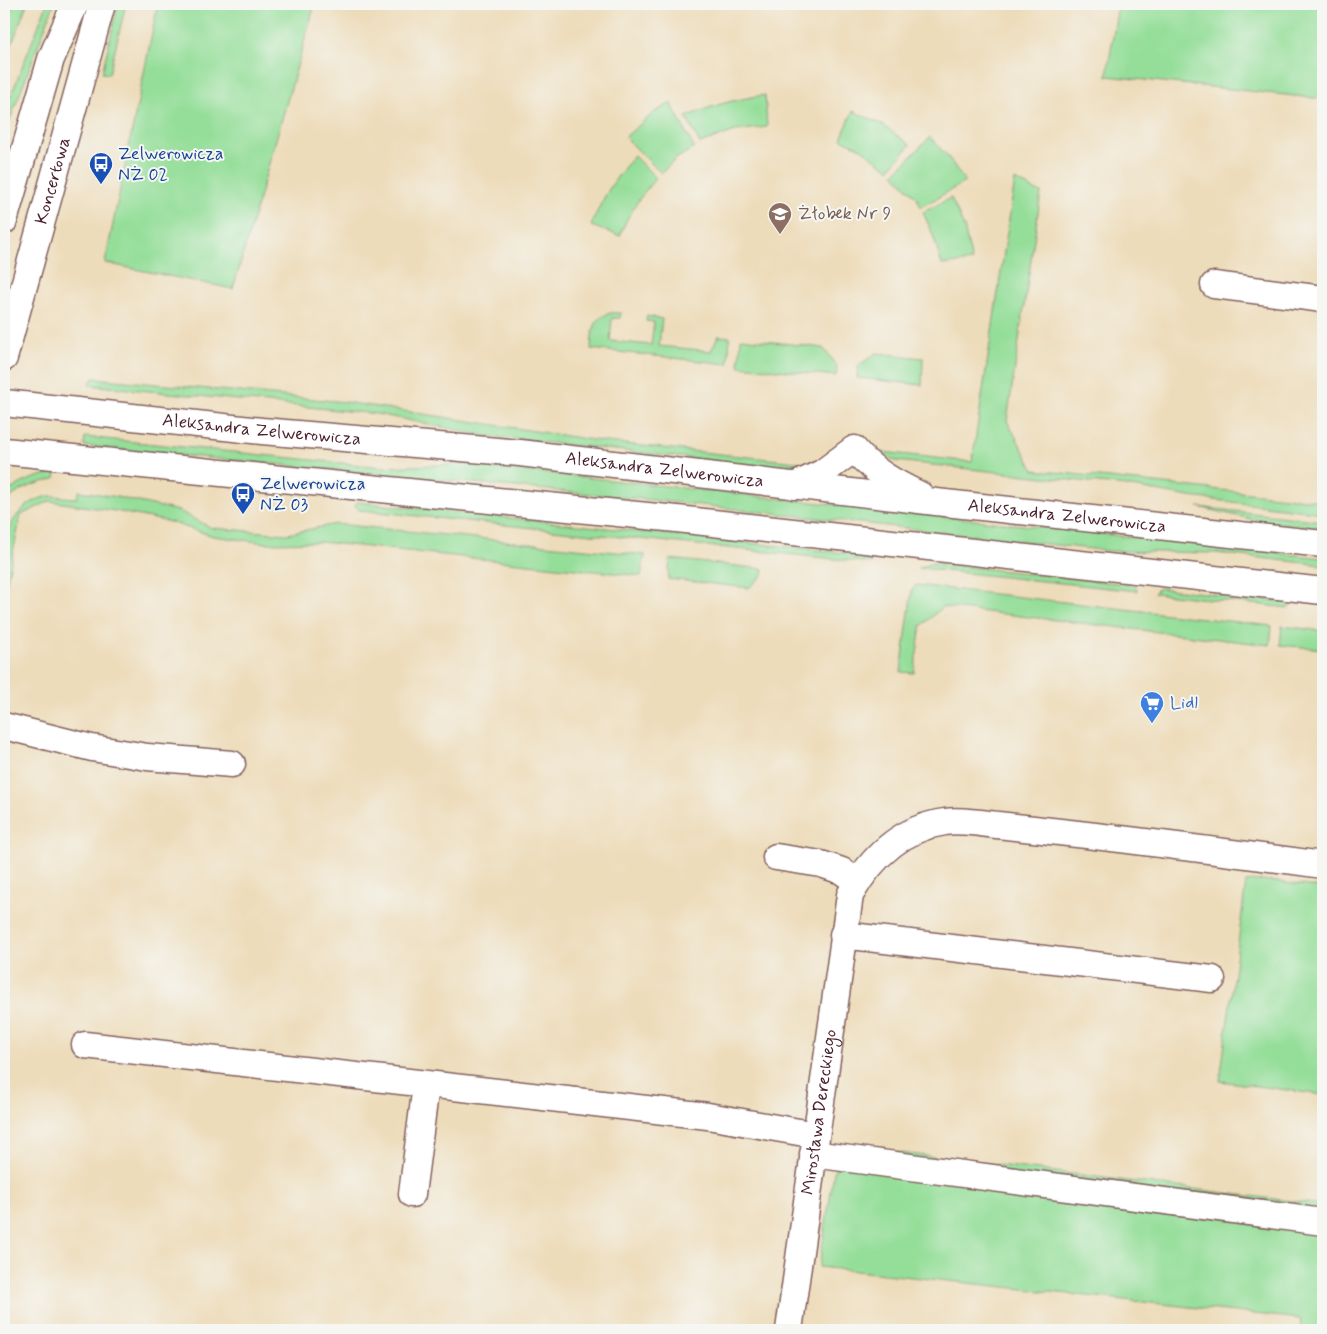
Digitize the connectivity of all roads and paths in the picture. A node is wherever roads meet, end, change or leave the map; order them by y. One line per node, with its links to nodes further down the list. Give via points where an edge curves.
1 (75, 4): 3 (street, Koncertowa, via 50,60)
2 (102, 4): 6 (street, Koncertowa)
3 (4, 221)
4 (1214, 285): 5 (street)
5 (1323, 299)
6 (4, 358)
7 (4, 403): 9 (street, Aleksandra Zelwerowicza, via 262,431 520,453)
8 (4, 451): 12 (street, via 677,519)
9 (794, 486): 10 (street, Aleksandra Zelwerowicza); 10 (street, via 822,473 854,449 868,465 884,476)
10 (936, 502): 11 (street, Aleksandra Zelwerowicza)
11 (1323, 544)
12 (1323, 591)
13 (4, 726): 14 (street, via 92,748 147,757)
14 (232, 764)
15 (776, 857): 17 (street, via 842,871)
16 (1323, 865): 17 (street, via 1089,835 946,821 920,828 880,853)
17 (853, 888): 18 (street, Mirosława Dereckiego)
18 (843, 935): 19 (street); 22 (street, Mirosława Dereckiego)
19 (1212, 979)
20 (86, 1046): 21 (street)
21 (426, 1085): 22 (street, via 708,1116); 23 (street)
22 (815, 1145): 24 (street); 25 (street, Mirosława Dereckiego)
23 (412, 1194)
24 (1323, 1222)
25 (790, 1330)

